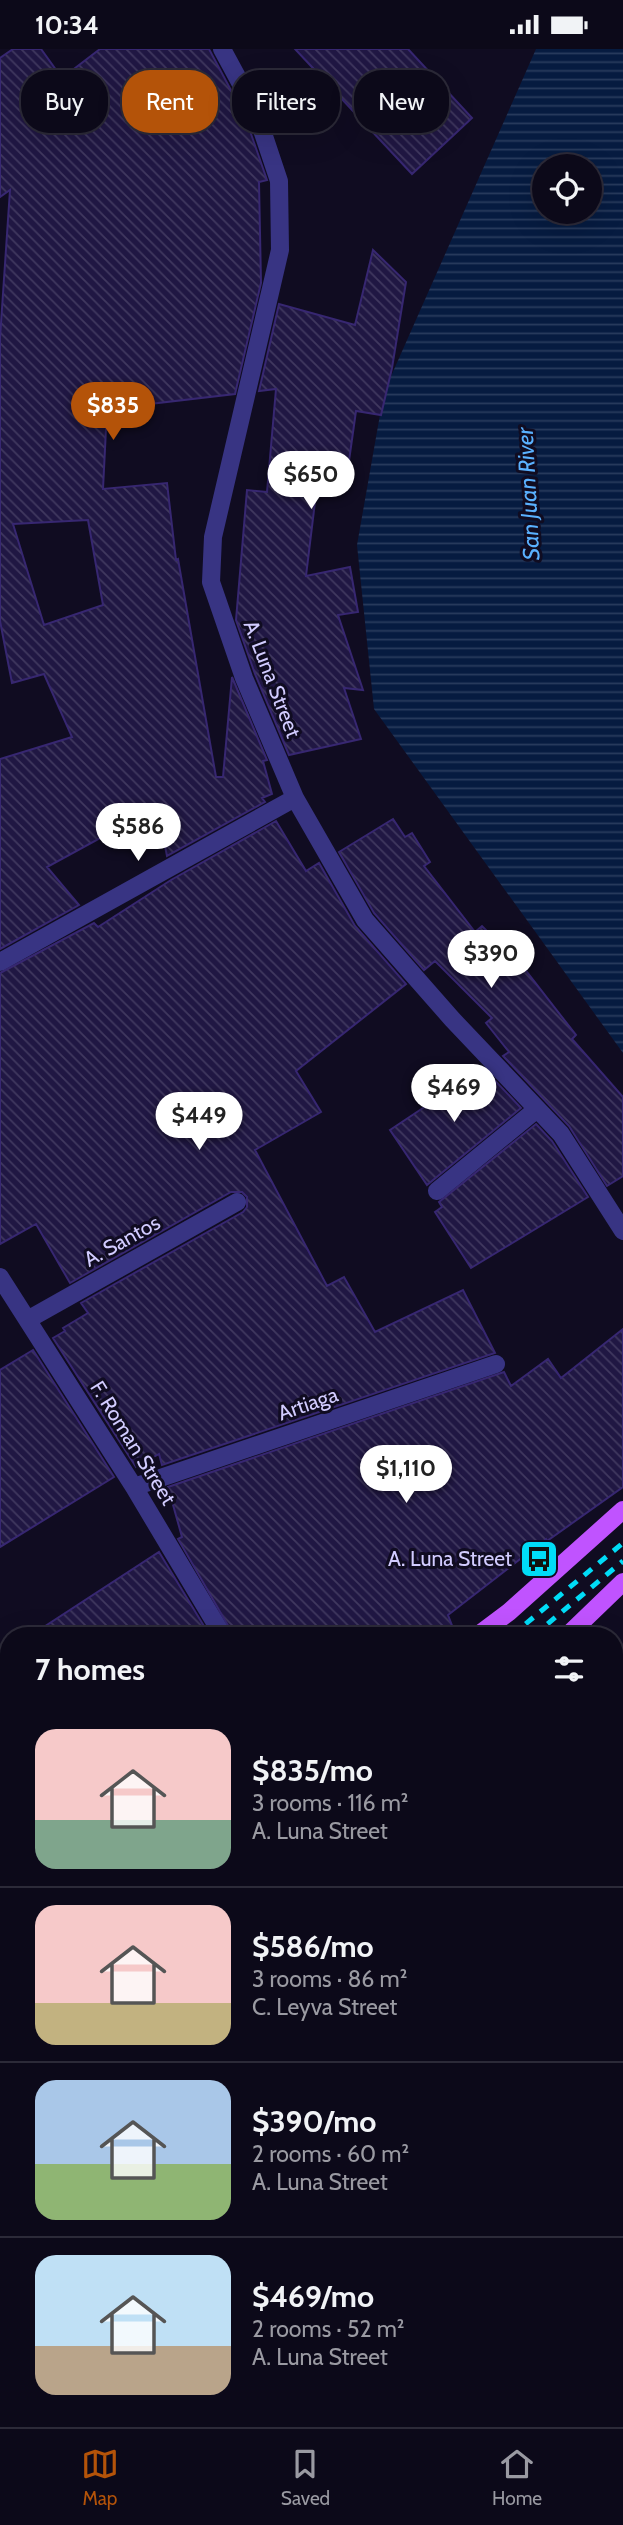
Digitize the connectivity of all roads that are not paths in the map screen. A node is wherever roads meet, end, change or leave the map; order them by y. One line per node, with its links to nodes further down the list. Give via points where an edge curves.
1 (222, 49): 2 (street, A. Luna Street, via 256,112 279,181 281,250 213,537 211,582 244,678)
2 (295, 798): 3 (street); 4 (street, A. Luna Street, via 365,920)
3 (0, 962)
4 (537, 1109): 5 (street); 7 (street, A. Luna Street, via 561,1134)
5 (437, 1191)
6 (237, 1202): 9 (street, A. Santos)
7 (623, 1231)
8 (0, 1277): 9 (street, F. Roman Street)
9 (29, 1319): 11 (street, F. Roman Street)
10 (496, 1364): 11 (street, Artiaga)
11 (134, 1487): 14 (street, F. Roman Street)
12 (623, 1510): 15 (main road)
13 (623, 1583): 16 (main road)
14 (218, 1627)
15 (489, 1627)
16 (577, 1627)

